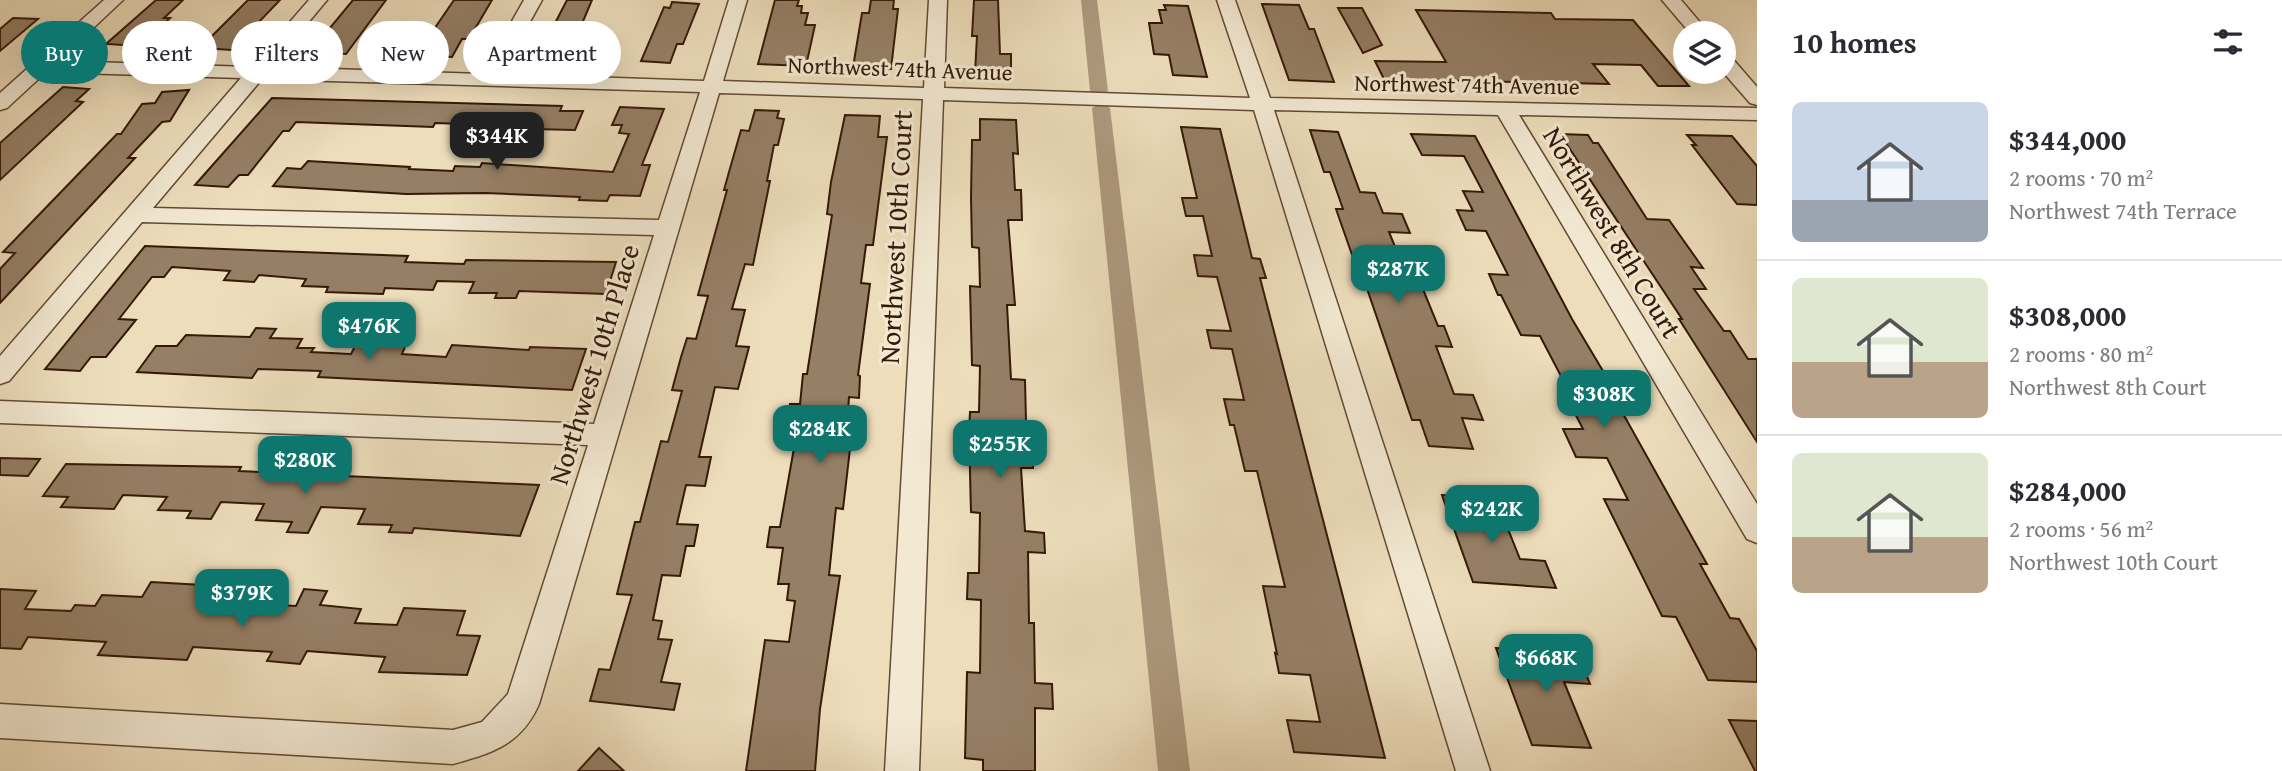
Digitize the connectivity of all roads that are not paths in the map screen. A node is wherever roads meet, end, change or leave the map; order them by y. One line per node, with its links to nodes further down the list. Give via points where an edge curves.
1 (114, 0): 8 (street)
2 (318, 0): 9 (street)
3 (533, 0): 10 (street)
4 (738, 0): 20 (street, Northwest 10th Place)
5 (938, 0): 21 (street, Northwest 10th Court)
6 (1226, 0): 24 (street)
7 (1671, 0): 11 (street)
8 (91, 21)
9 (300, 21)
10 (521, 21)
11 (1689, 21)
12 (108, 68): 13 (street, Northwest 74th Avenue)
13 (231, 71)
14 (343, 75): 16 (street, Northwest 74th Avenue)
15 (1736, 75): 22 (street)
16 (463, 79)
17 (22, 84): 23 (street)
18 (245, 84): 27 (street)
19 (621, 84): 20 (street, Northwest 74th Avenue)
20 (710, 86): 21 (street, Northwest 74th Avenue); 28 (street, Northwest 10th Place)
21 (933, 95): 24 (street, Northwest 74th Avenue); 34 (street, Northwest 10th Court)
22 (1757, 99)
23 (0, 104)
24 (1262, 104): 25 (street, Northwest 74th Avenue); 35 (street)
25 (1505, 109): 26 (street, Northwest 74th Avenue); 32 (street, Northwest 8th Court)
26 (1757, 114)
27 (134, 215): 28 (street); 29 (street)
28 (668, 228): 31 (street, Northwest 10th Place)
29 (0, 374)
30 (0, 412): 31 (street)
31 (604, 435): 33 (street, Northwest 10th Place, via 522,704 492,736 453,747)
32 (1757, 530)
33 (0, 721)
34 (901, 771)
35 (1473, 771)

